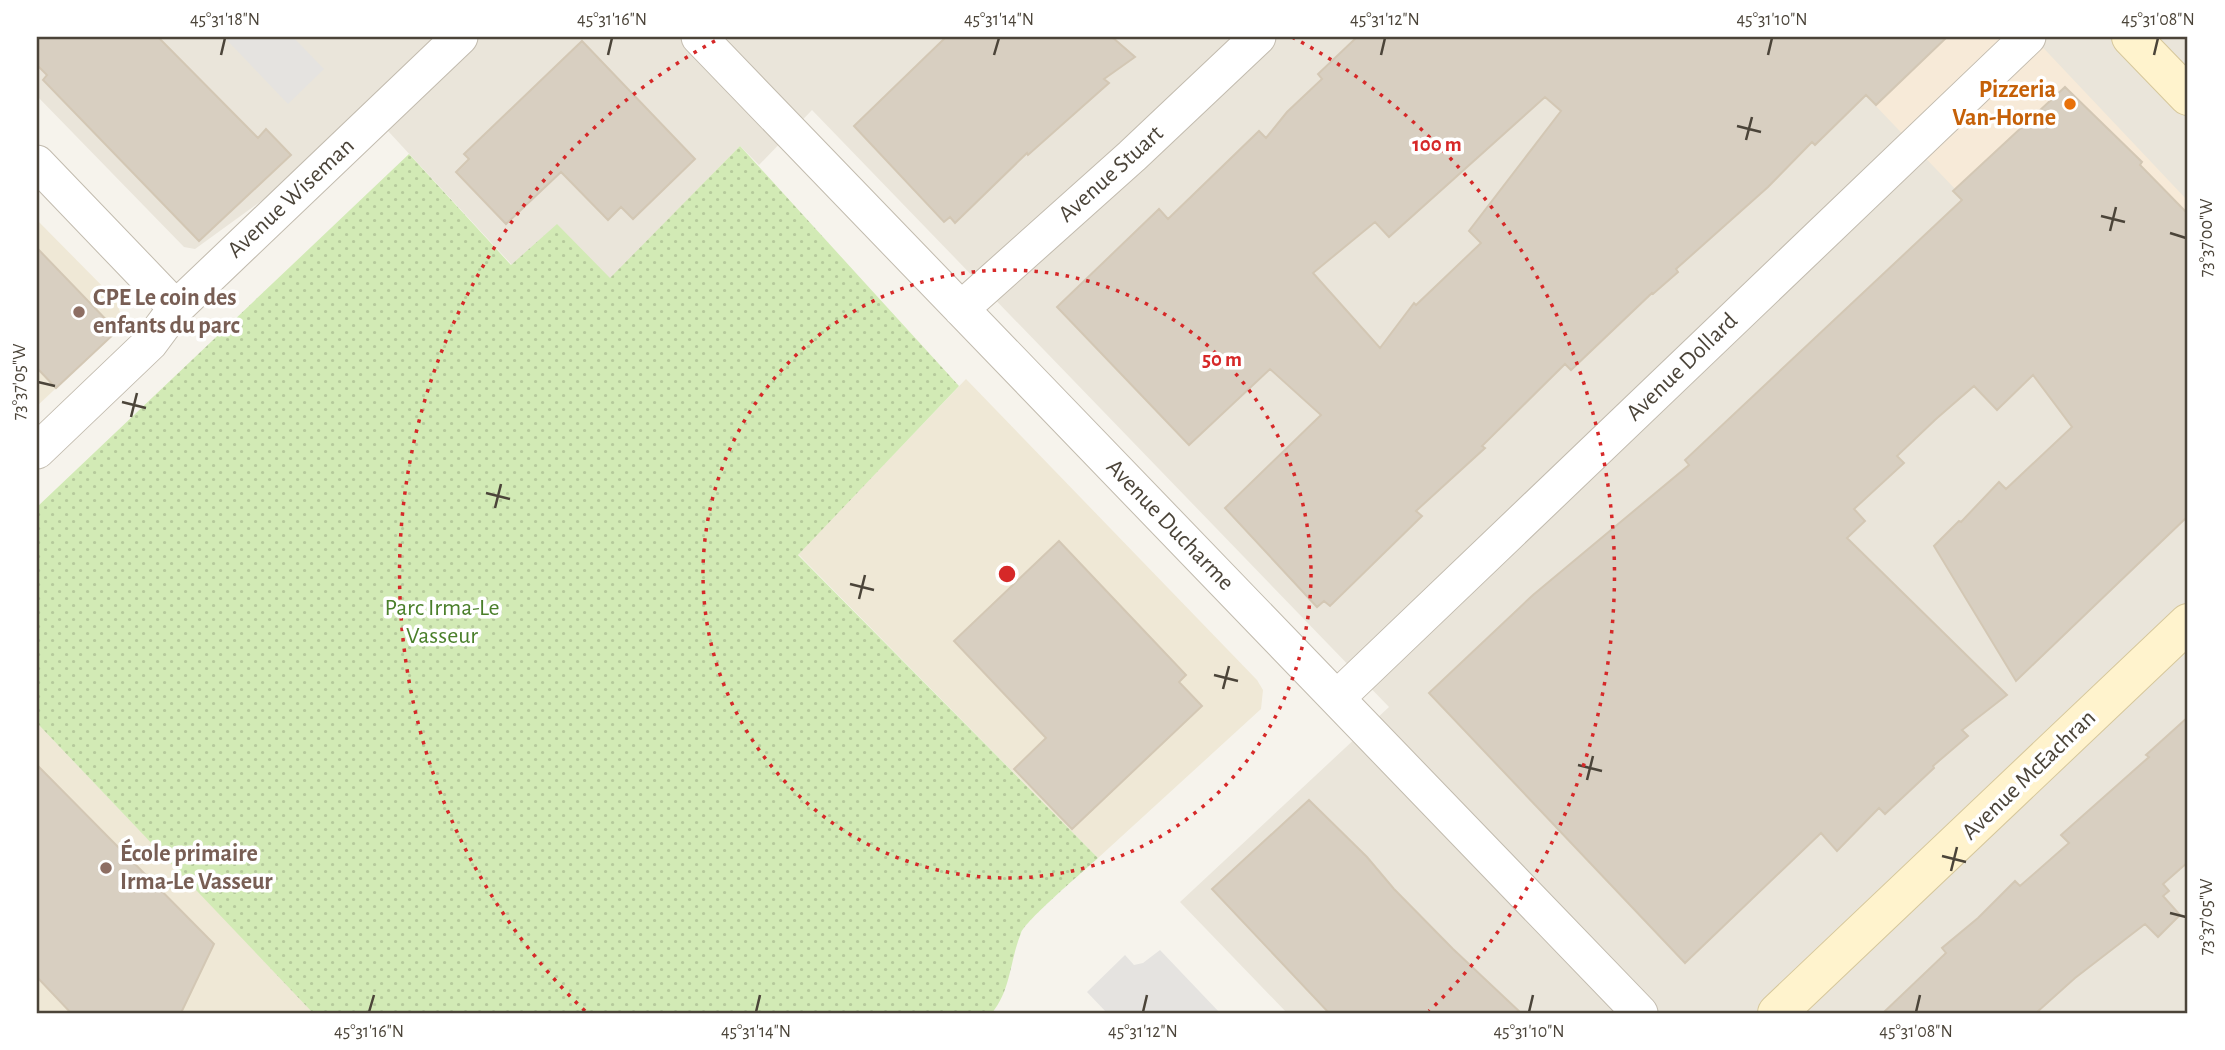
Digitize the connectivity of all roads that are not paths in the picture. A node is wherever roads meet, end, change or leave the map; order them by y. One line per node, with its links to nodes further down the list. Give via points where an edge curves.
1 (460, 37): 8 (street, Avenue Wiseman)
2 (699, 37): 9 (street, Avenue Ducharme)
3 (1258, 37): 9 (street, Avenue Stuart)
4 (2028, 37): 12 (street, Avenue Dollard)
5 (2131, 37): 6 (street)
6 (2188, 96)
7 (37, 163): 8 (street)
8 (176, 308): 10 (street, Avenue Wiseman, via 150,343)
9 (961, 309): 12 (street, Avenue Ducharme)
10 (37, 451)
11 (2188, 623): 14 (street, Avenue McEachran)
12 (1337, 698): 13 (street, Avenue Ducharme)
13 (1640, 1013)
14 (1777, 1013)

